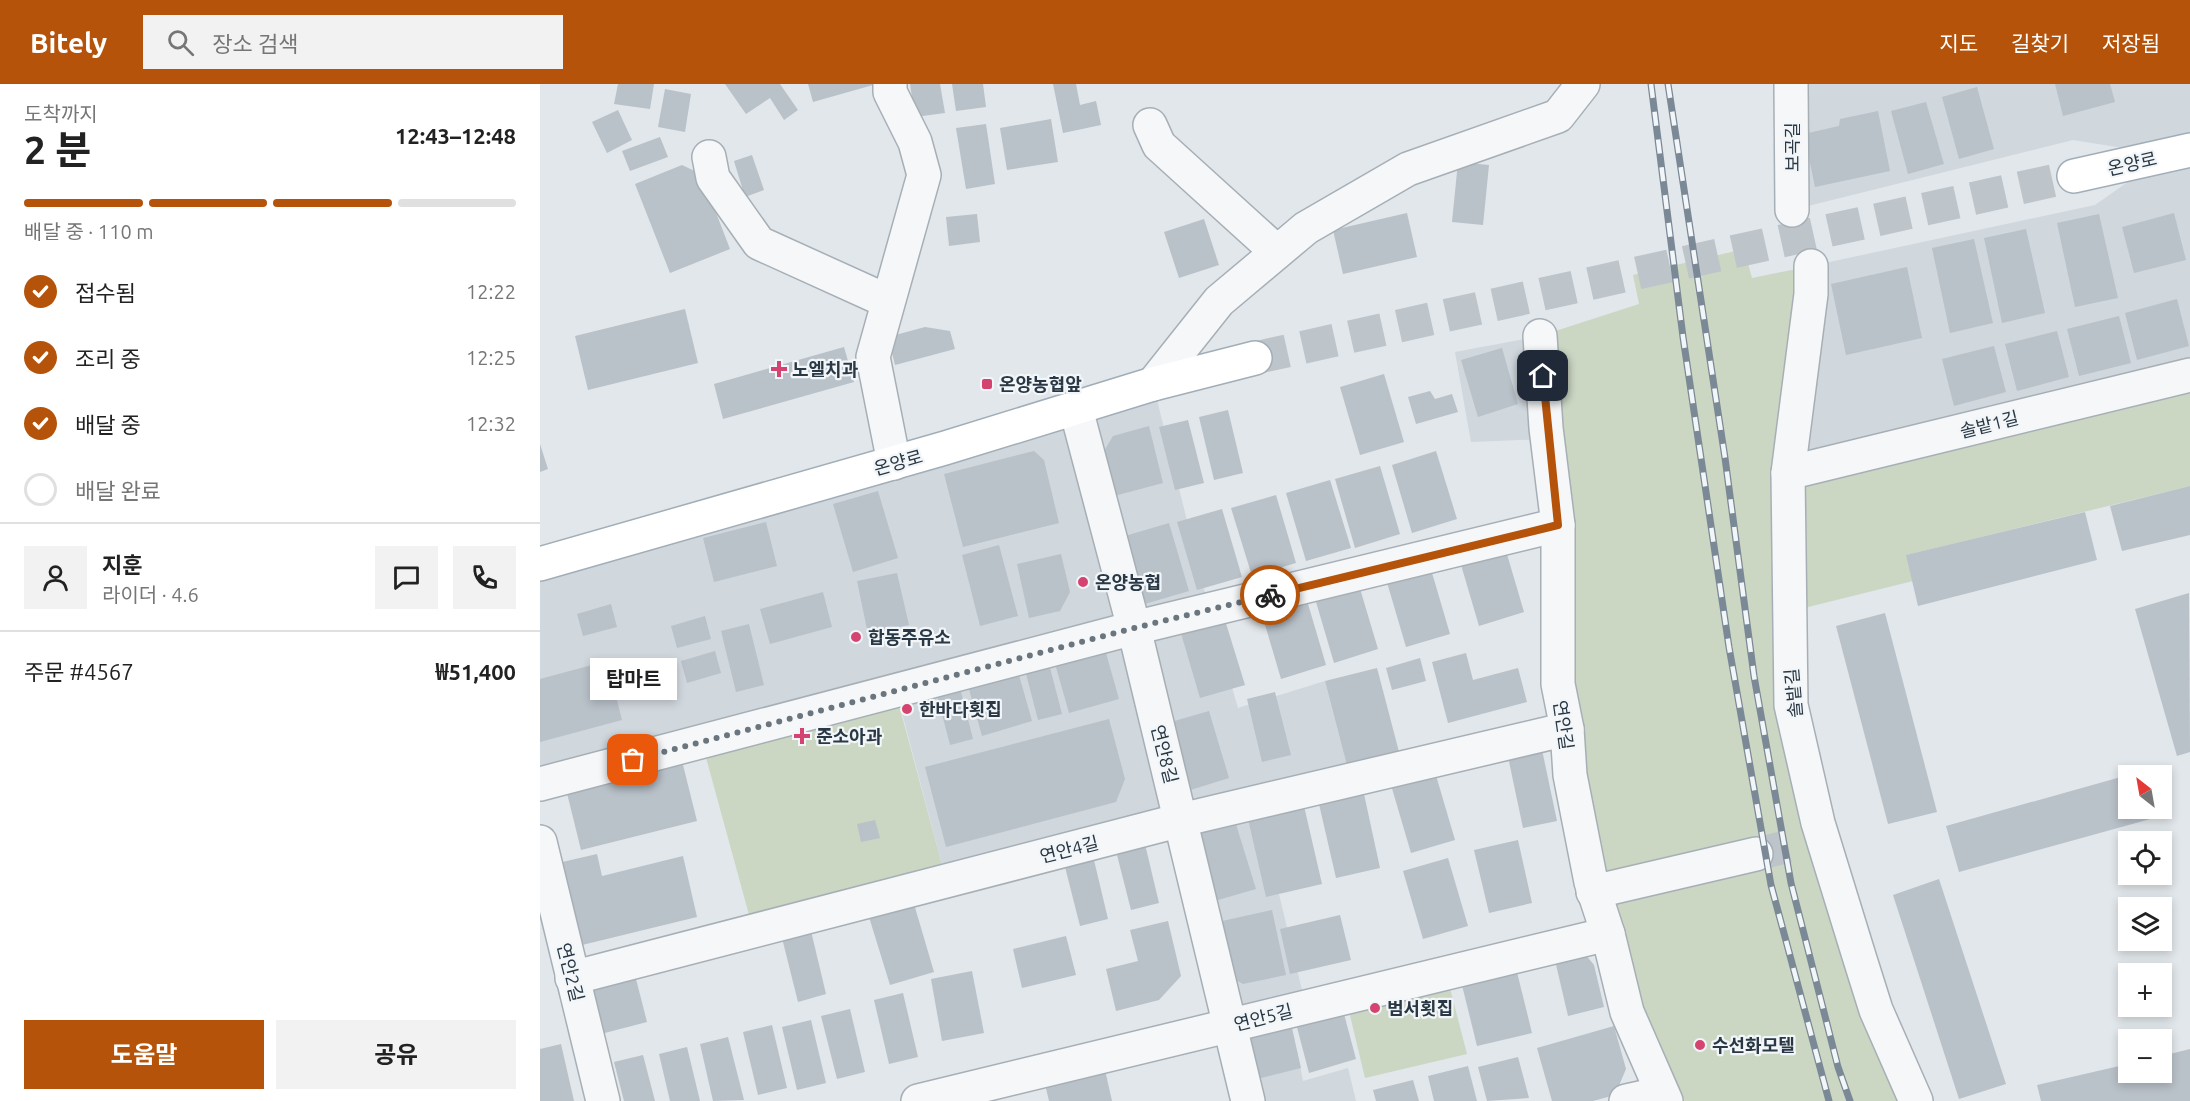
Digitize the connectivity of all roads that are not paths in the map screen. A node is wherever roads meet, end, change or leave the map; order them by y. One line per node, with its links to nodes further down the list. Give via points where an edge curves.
1 (890, 84): 11 (street, via 890,92 915,142 924,175)
2 (1583, 84): 9 (street, via 1558,116 1408,169 1306,228)
3 (1791, 84): 8 (street, 보곡길)
4 (1150, 125): 9 (street, via 1159,145)
5 (2190, 150): 7 (main road, 온양로)
6 (709, 157): 11 (street, via 713,178 759,243)
7 (2074, 176)
8 (1792, 210)
9 (1277, 252): 15 (street, via 1219,301)
10 (1811, 266): 18 (street, 솔밭길)
11 (887, 301): 17 (street, via 873,357)
12 (1540, 336): 19 (street, 연안길)
13 (1255, 358): 15 (main road, 온양로)
14 (2190, 375): 18 (street, 솔밭1길)
15 (1153, 384): 16 (main road, 온양로)
16 (1076, 409): 17 (main road, 온양로); 21 (street, 연안8길)
17 (894, 463): 20 (main road, 온양로)
18 (1788, 473): 37 (street, 솔밭길, via 1791,705 1813,840 1876,1010)
19 (1558, 525): 21 (street); 22 (street, 연안길, via 1558,684)
20 (540, 564)
21 (1134, 628): 23 (street); 24 (street, 연안8길)
22 (1568, 729): 24 (street, 연안4길); 27 (street, 연안길, via 1570,775)
23 (540, 784)
24 (1181, 820): 29 (street, 연안4길); 30 (street, 연안8길)
25 (540, 842): 29 (street, 연안2길)
26 (1756, 854): 27 (street)
27 (1593, 892): 28 (street, 연안길)
28 (1608, 934): 30 (street, 연안5길); 32 (street, 연안길, via 1627,1012)
29 (572, 978): 33 (street, 연안2길)
30 (1231, 1025): 31 (street, 연안5길); 35 (street, 연안8길)
31 (1010, 1090): 34 (street, 연안5길)
32 (1664, 1097): 36 (street)
33 (603, 1101)
34 (918, 1101)
35 (1248, 1101)
36 (1626, 1101)
37 (1916, 1101)

